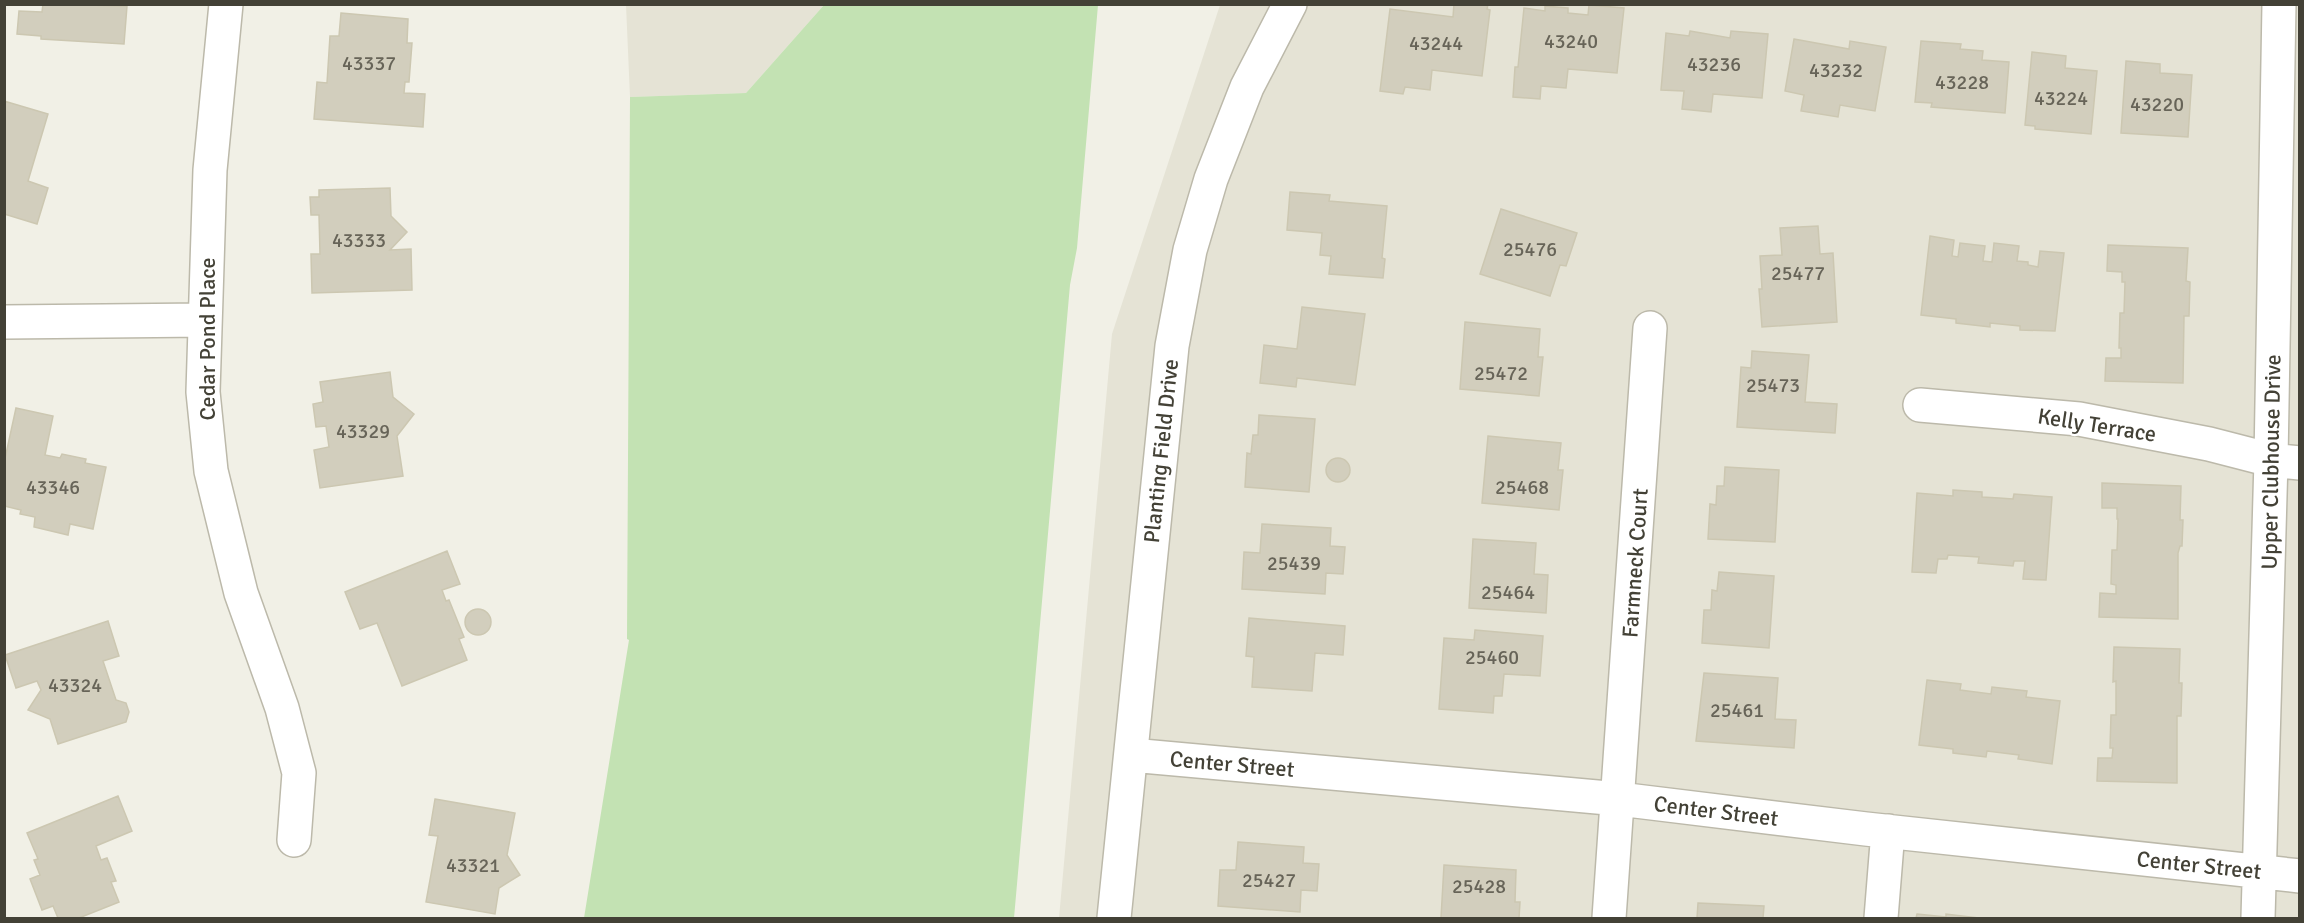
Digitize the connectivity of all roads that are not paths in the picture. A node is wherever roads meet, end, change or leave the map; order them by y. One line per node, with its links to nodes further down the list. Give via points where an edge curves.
1 (226, 4): 4 (street, Cedar Pond Place, via 210,170)
2 (1290, 4): 9 (street, Planting Field Drive, via 1247,87 1211,178 1190,250 1172,346)
3 (2279, 4): 8 (street, Upper Clubhouse Drive)
4 (204, 320): 5 (street); 12 (street, Cedar Pond Place, via 203,392 211,471 241,593 282,708 299,773)
5 (4, 322)
6 (1650, 328): 10 (street, Farmneck Court)
7 (1920, 405): 8 (street, Kelly Terrace, via 2079,419)
8 (2285, 462): 13 (street, Upper Clubhouse Drive)
9 (1131, 755): 10 (street, Center Street); 15 (street, Planting Field Drive)
10 (1619, 799): 11 (street, Center Street); 16 (street, Farmneck Court)
11 (1888, 831): 13 (street, Center Street); 17 (street)
12 (294, 840)
13 (2260, 872): 14 (street, Center Street); 18 (street, Upper Clubhouse Drive)
14 (2300, 876)
15 (1114, 918)
16 (1609, 918)
17 (1881, 918)
18 (2258, 918)

